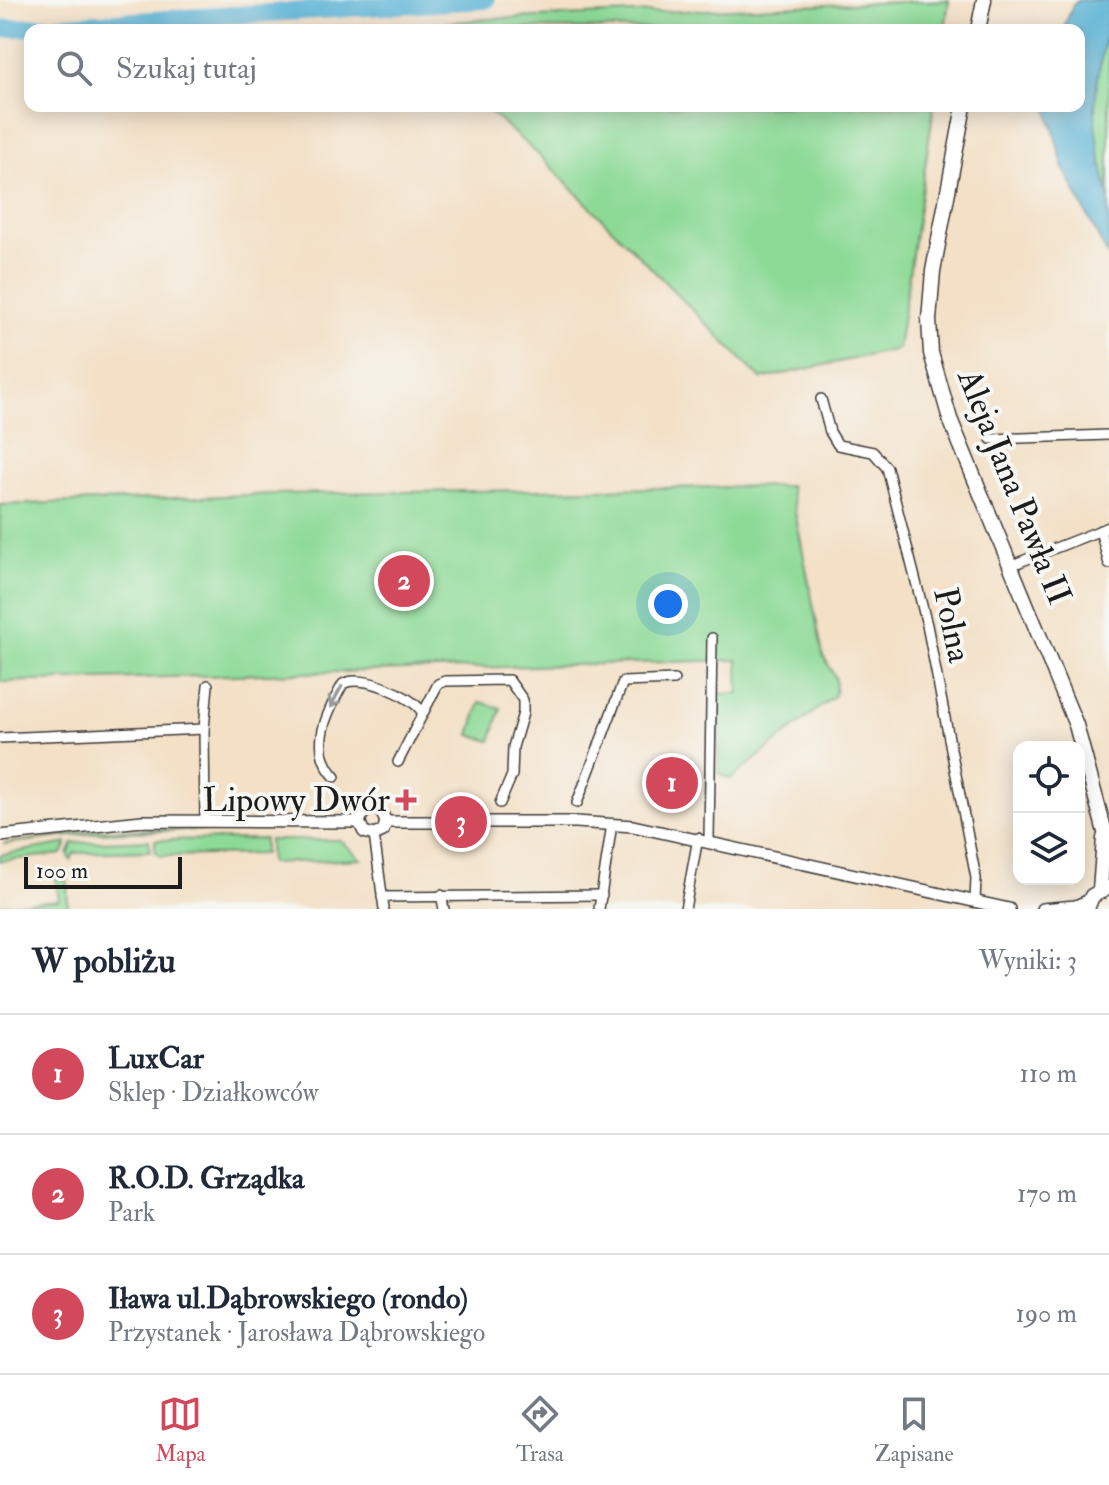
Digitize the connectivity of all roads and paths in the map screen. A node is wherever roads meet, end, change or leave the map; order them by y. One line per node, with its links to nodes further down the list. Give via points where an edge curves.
1 (963, 112): 7 (main road, Aleja Jana Pawła II, via 933,271 931,353 950,419)
2 (821, 399): 30 (street, Polna, via 838,445 873,452 889,476 927,625 976,878)
3 (1109, 435): 4 (street)
4 (991, 439)
5 (1104, 529): 6 (street); 7 (street)
6 (1109, 564)
7 (1012, 565): 25 (main road, Aleja Jana Pawła II, via 1076,725)
8 (712, 638): 24 (street)
9 (674, 680): 17 (street, via 623,682)
10 (208, 685): 12 (street)
11 (422, 712): 14 (street); 15 (street, one-way to 15, via 369,681 357,678 343,684 322,732 324,761); 16 (street, via 445,681 509,680 518,688 523,713 512,775)
12 (204, 729): 13 (street); 18 (street)
13 (0, 738)
14 (398, 762)
15 (335, 777)
16 (500, 803)
17 (577, 803)
18 (205, 821): 19 (street); 23 (street, via 101,823)
19 (359, 822): 20 (street, via 372,809 381,811); 22 (street, via 364,832)
20 (386, 822): 21 (street); 22 (street)
21 (612, 824): 24 (street); 27 (street)
22 (374, 835): 28 (street)
23 (0, 836)
24 (704, 839): 30 (street); 34 (street)
25 (1107, 840): 29 (main road, Aleja Jana Pawła II)
26 (441, 895): 27 (street); 28 (street); 32 (street)
27 (602, 895): 33 (street)
28 (382, 897): 31 (street)
29 (1096, 897): 36 (street, via 1075,906)
30 (975, 902): 35 (street)
31 (384, 909)
32 (444, 909)
33 (599, 909)
34 (685, 909)
35 (1009, 909)
36 (1042, 909)

